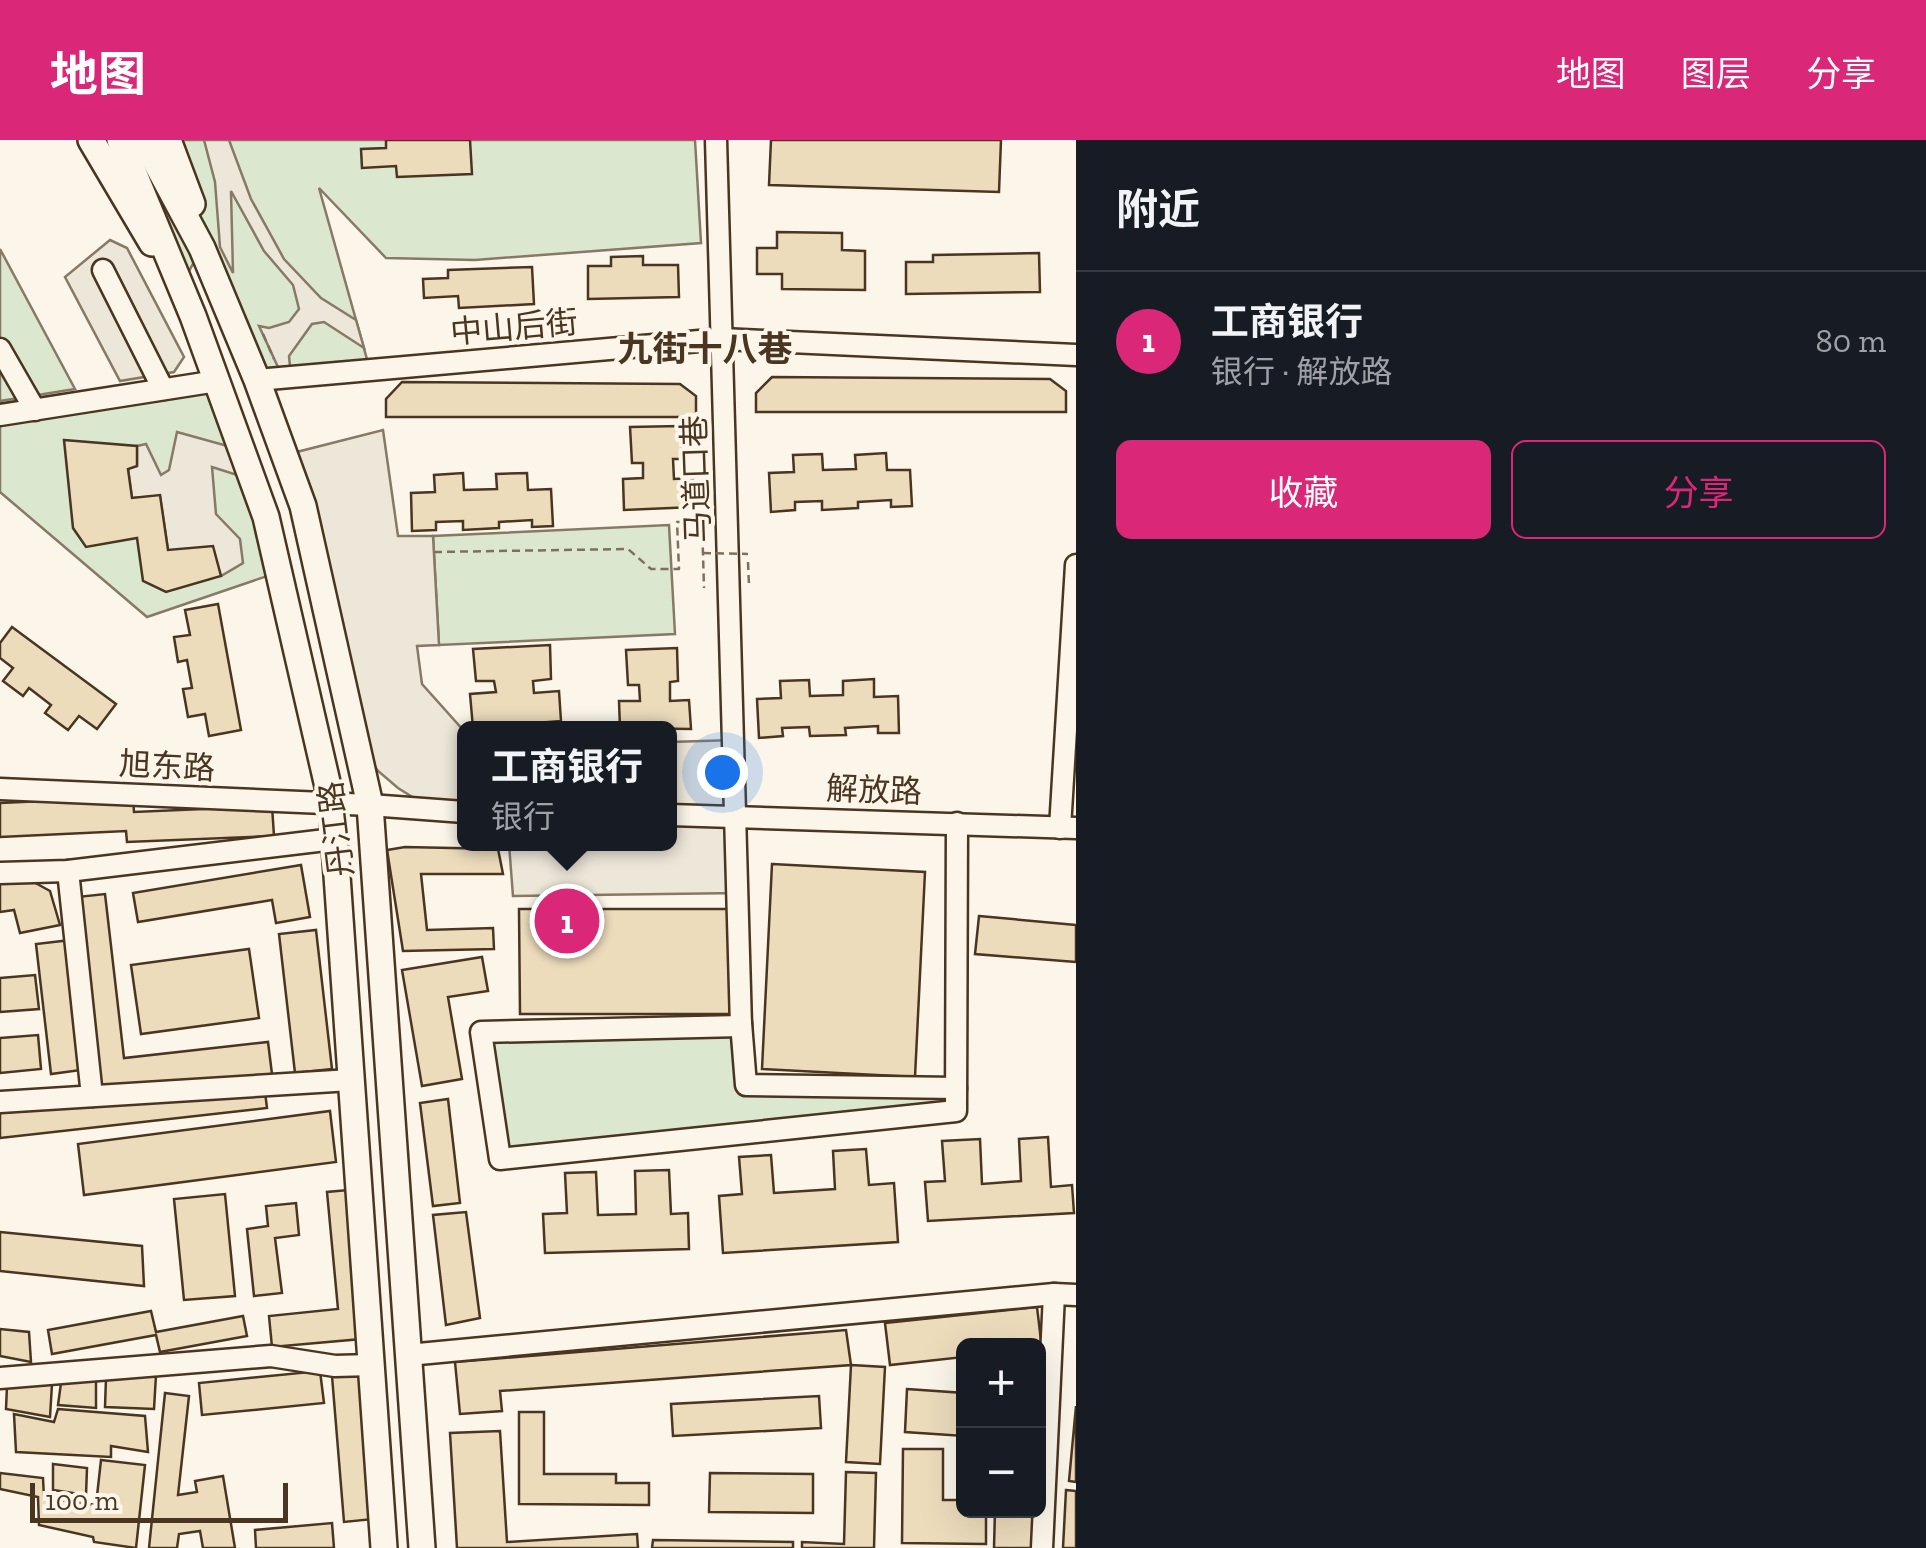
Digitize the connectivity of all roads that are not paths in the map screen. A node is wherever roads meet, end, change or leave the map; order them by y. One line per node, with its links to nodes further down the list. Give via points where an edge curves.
1 (92, 140): 7 (main road)
2 (168, 140): 5 (main road)
3 (716, 140): 8 (street, 马道口巷)
4 (130, 143): 5 (main road, 丹江路); 7 (main road, 丹江路)
5 (202, 248): 11 (main road, 丹江路)
6 (103, 270): 13 (street)
7 (181, 286): 12 (main road, 丹江路)
8 (722, 339): 10 (street, 中山后街); 11 (street, 中山后街); 22 (street, 马道口巷)
9 (0, 349): 14 (street)
10 (1076, 354)
11 (257, 380): 19 (main road, 丹江路, via 303,506)
12 (217, 381): 13 (street); 18 (main road, 丹江路, via 266,517)
13 (163, 389): 14 (street)
14 (35, 410): 15 (street)
15 (0, 415)
16 (1076, 565): 24 (street)
17 (0, 788): 18 (street, 旭东路)
18 (332, 804): 19 (street); 25 (main road, 丹江路)
19 (370, 805): 20 (street); 35 (main road, 丹江路)
20 (457, 811)
21 (677, 815): 22 (street, 解放路)
22 (737, 816): 23 (street, 解放路); 28 (street, 马道口巷)
23 (957, 823): 24 (street, 解放路); 30 (street)
24 (1068, 828)
25 (334, 839): 26 (street); 29 (main road, 丹江路)
26 (68, 871): 27 (street); 31 (street)
27 (0, 872)
28 (741, 1023): 30 (street, 马道口巷, via 746,1086); 30 (street, via 481,1032 500,1159 956,1111)
29 (351, 1080): 31 (street); 36 (main road, 丹江路)
30 (956, 1088)
31 (92, 1096): 32 (street)
32 (0, 1102)
33 (1054, 1294): 34 (street); 35 (street); 40 (street)
34 (1076, 1295)
35 (408, 1355): 39 (main road, 丹江路)
36 (371, 1365): 37 (street, via 272,1356); 38 (main road, 丹江路)
37 (0, 1378)
38 (384, 1548)
39 (422, 1548)
40 (1042, 1548)

